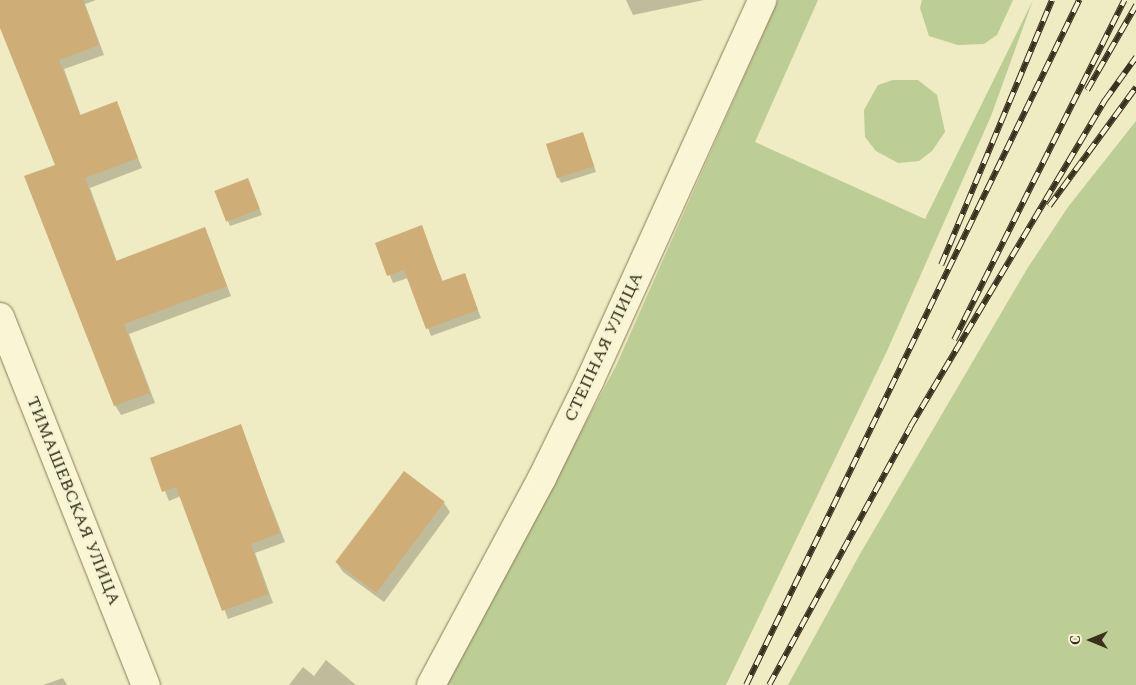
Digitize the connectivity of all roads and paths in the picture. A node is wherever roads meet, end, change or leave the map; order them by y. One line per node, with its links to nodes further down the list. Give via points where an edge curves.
1 (762, 0): 4 (street, СТЕПНАЯ УЛИЦА, via 590,380 542,478)
2 (0, 317): 3 (street, ТИМАШЕВСКАЯ УЛИЦА)
3 (146, 685)
4 (430, 685)

